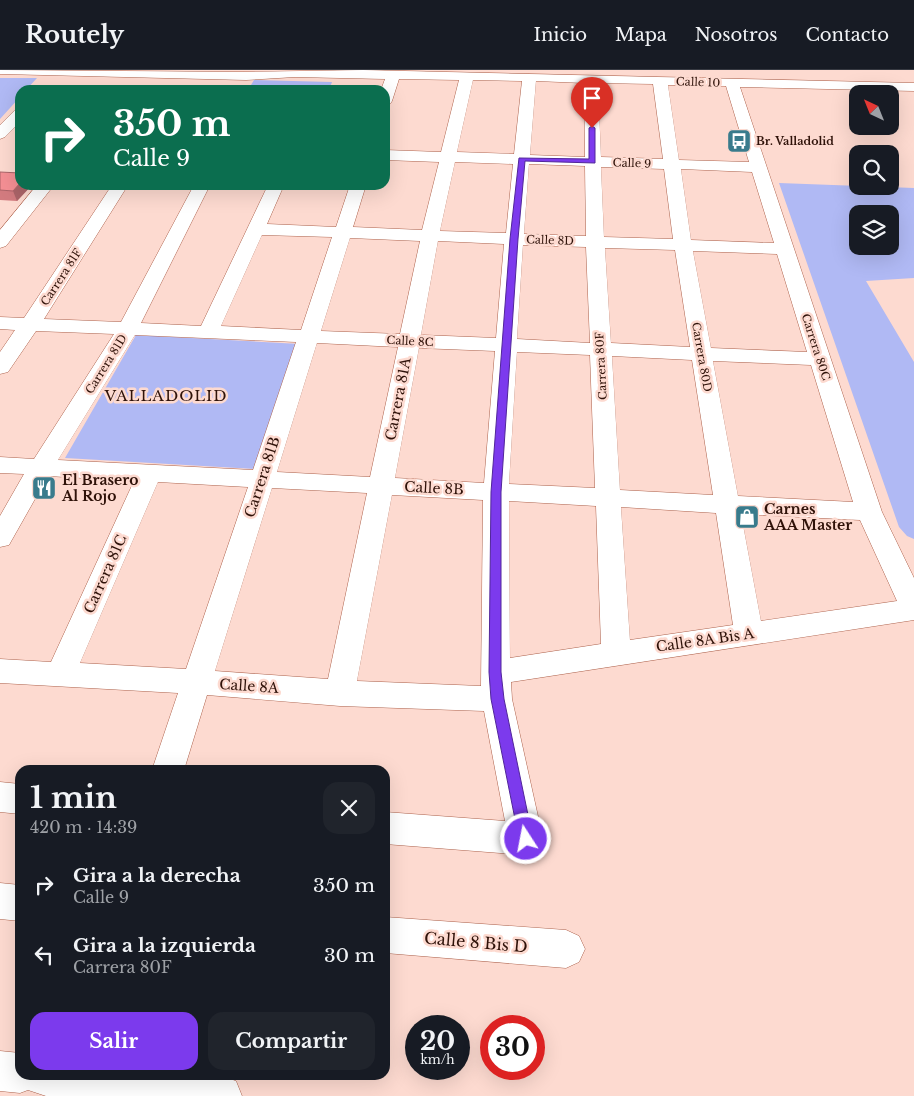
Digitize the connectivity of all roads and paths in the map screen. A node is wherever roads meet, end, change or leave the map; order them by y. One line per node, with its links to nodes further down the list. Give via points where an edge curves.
1 (2, 70): 2 (street, Calle 10)
2 (59, 72): 3 (street, Calle 10); 9 (street)
3 (393, 75): 4 (street, Calle 10); 10 (street)
4 (467, 76): 5 (street, Calle 10); 15 (street, Carrera 81A)
5 (529, 78): 6 (street, Calle 10); 16 (street)
6 (591, 79): 7 (street, Calle 10); 17 (street, Carrera 80F)
7 (660, 81): 8 (street, Calle 10); 18 (street, Carrera 80D)
8 (732, 83): 11 (street, Calle 10); 19 (street, Carrera 80C)
9 (47, 84)
10 (390, 85)
11 (914, 87)
12 (15, 118): 13 (street)
13 (0, 134)
14 (390, 155): 15 (street, Calle 9)
15 (448, 157): 16 (street, Calle 9); 27 (street, Carrera 81A)
16 (522, 159): 17 (street, Calle 9); 28 (street)
17 (593, 162): 18 (street, Calle 9); 30 (street, Carrera 80F)
18 (672, 164): 19 (street, Calle 9); 31 (street, Carrera 80D)
19 (759, 167): 32 (street, Carrera 80C)
20 (42, 190): 29 (street)
21 (117, 190): 34 (street, Carrera 81F)
22 (199, 190): 35 (street, Carrera 81D)
23 (274, 190): 25 (street)
24 (356, 190): 26 (street, Carrera 81B)
25 (256, 229): 26 (street, Calle 8D); 36 (street)
26 (342, 233): 27 (street, Calle 8D); 37 (street, Carrera 81B)
27 (430, 236): 28 (street, Calle 8D); 38 (street, Carrera 81A)
28 (514, 239): 30 (street, Calle 8D); 39 (street)
29 (0, 242)
30 (595, 242): 31 (street, Calle 8D); 40 (street, Carrera 80F)
31 (683, 245): 32 (street, Calle 8D); 41 (street, Carrera 80D)
32 (785, 249): 42 (street, Carrera 80C)
33 (0, 323): 34 (street, Calle 8C)
34 (30, 324): 35 (street, Calle 8C); 43 (street, Carrera 81F)
35 (128, 329): 36 (street, Calle 8C); 45 (street, Carrera 81D)
36 (208, 332): 37 (street, Calle 8C)
37 (308, 337): 38 (street, Calle 8C); 47 (street, Carrera 81B)
38 (410, 341): 39 (street, Calle 8C); 48 (street, Carrera 81A)
39 (506, 346): 40 (street, Calle 8C); 49 (street)
40 (600, 350): 41 (street, Calle 8C); 50 (street, Carrera 80F)
41 (701, 354): 42 (street, Calle 8C); 51 (street, Carrera 80D)
42 (820, 359): 52 (street, Carrera 80C)
43 (0, 367)
44 (0, 465): 45 (street, Calle 8B)
45 (41, 467): 46 (street, Calle 8B); 53 (street, Carrera 81D)
46 (150, 473): 47 (street, Calle 8B); 59 (street, Carrera 81C)
47 (262, 479): 48 (street, Calle 8B); 60 (street, Carrera 81B)
48 (381, 486): 49 (street, Calle 8B); 62 (street, Carrera 81A)
49 (496, 492): 50 (street, Calle 8B); 61 (street)
50 (608, 498): 51 (street, Calle 8B); 57 (street, Carrera 80F)
51 (726, 504): 52 (street, Calle 8B); 56 (street, Carrera 80D)
52 (869, 512): 54 (street, Carrera 80C)
53 (0, 538)
54 (908, 578): 55 (street, Carrera 80C)
55 (914, 608): 56 (street, Calle 8A Bis A)
56 (749, 634): 57 (street, Calle 8A Bis A)
57 (616, 653): 61 (street, Calle 8A Bis A)
58 (0, 671): 59 (street, Calle 8A)
59 (60, 675): 60 (street, Calle 8A)
60 (196, 682): 62 (street, Calle 8A); 63 (street, Carrera 81B)
61 (496, 686): 62 (street, Calle 8A); 66 (street, via 526,839)
62 (340, 693)
63 (170, 765)
64 (0, 798): 65 (street)
65 (15, 799)
66 (390, 828)
67 (0, 901): 68 (street)
68 (15, 902)
69 (390, 935): 70 (street, Calle 8 Bis D)
70 (566, 949)
71 (0, 1071): 72 (street)
72 (15, 1072)
73 (61, 1081): 74 (street)
74 (221, 1096)

